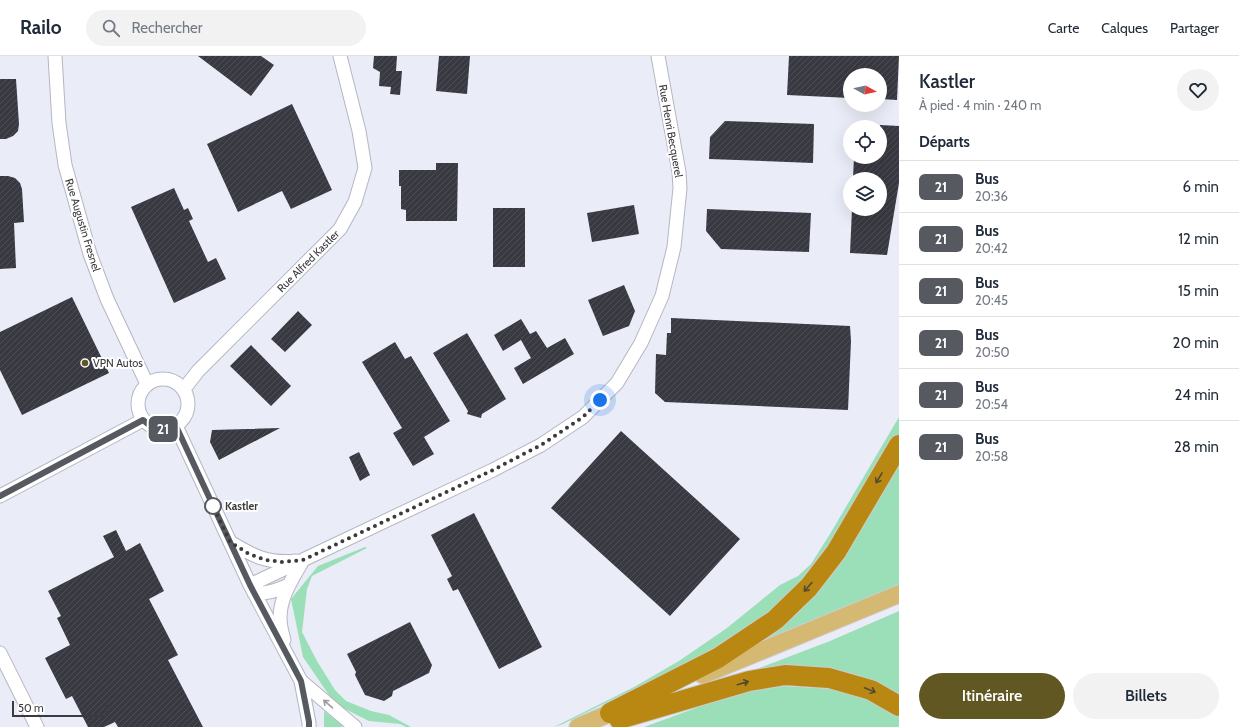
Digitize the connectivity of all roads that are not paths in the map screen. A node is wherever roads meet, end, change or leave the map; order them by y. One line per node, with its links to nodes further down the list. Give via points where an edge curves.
1 (55, 56): 4 (street, Rue Augustin Fresnel, via 65,165 90,254 107,299)
2 (340, 56): 5 (street, Rue Alfred Kastler, via 359,131 365,168 355,202 340,229 198,371)
3 (658, 56): 11 (street, Rue Henri Becquerel, via 679,172 680,188 674,247 662,296 641,342 617,383 583,417 541,445)
4 (147, 384): 5 (street, via 163,378); 6 (street, via 138,401 138,411)
5 (184, 389): 7 (street, via 188,399 188,410 184,419)
6 (143, 420): 7 (street, via 158,429); 9 (street)
7 (176, 426): 10 (street)
8 (899, 445): 20 (highway, one-way to 20, via 836,552 809,587 776,620 718,658)
9 (0, 496)
10 (230, 542): 11 (street, Rue Henri Becquerel, via 249,554 266,560); 13 (street)
11 (303, 560): 12 (street); 13 (street, Rue Henri Becquerel)
12 (289, 585): 13 (street, via 262,594); 17 (street, via 281,602 280,620)
13 (252, 589): 17 (street)
14 (899, 594): 20 (main road)
15 (899, 604): 20 (main road)
16 (0, 653): 21 (street)
17 (287, 656): 18 (street)
18 (301, 681): 22 (street); 23 (street, one-way to 18)
19 (899, 706): 20 (highway, one-way to 19, via 749,681 785,676 829,678 871,690)
20 (606, 720): 24 (main road)
21 (37, 727)
22 (309, 727)
23 (354, 727)
24 (578, 727)

